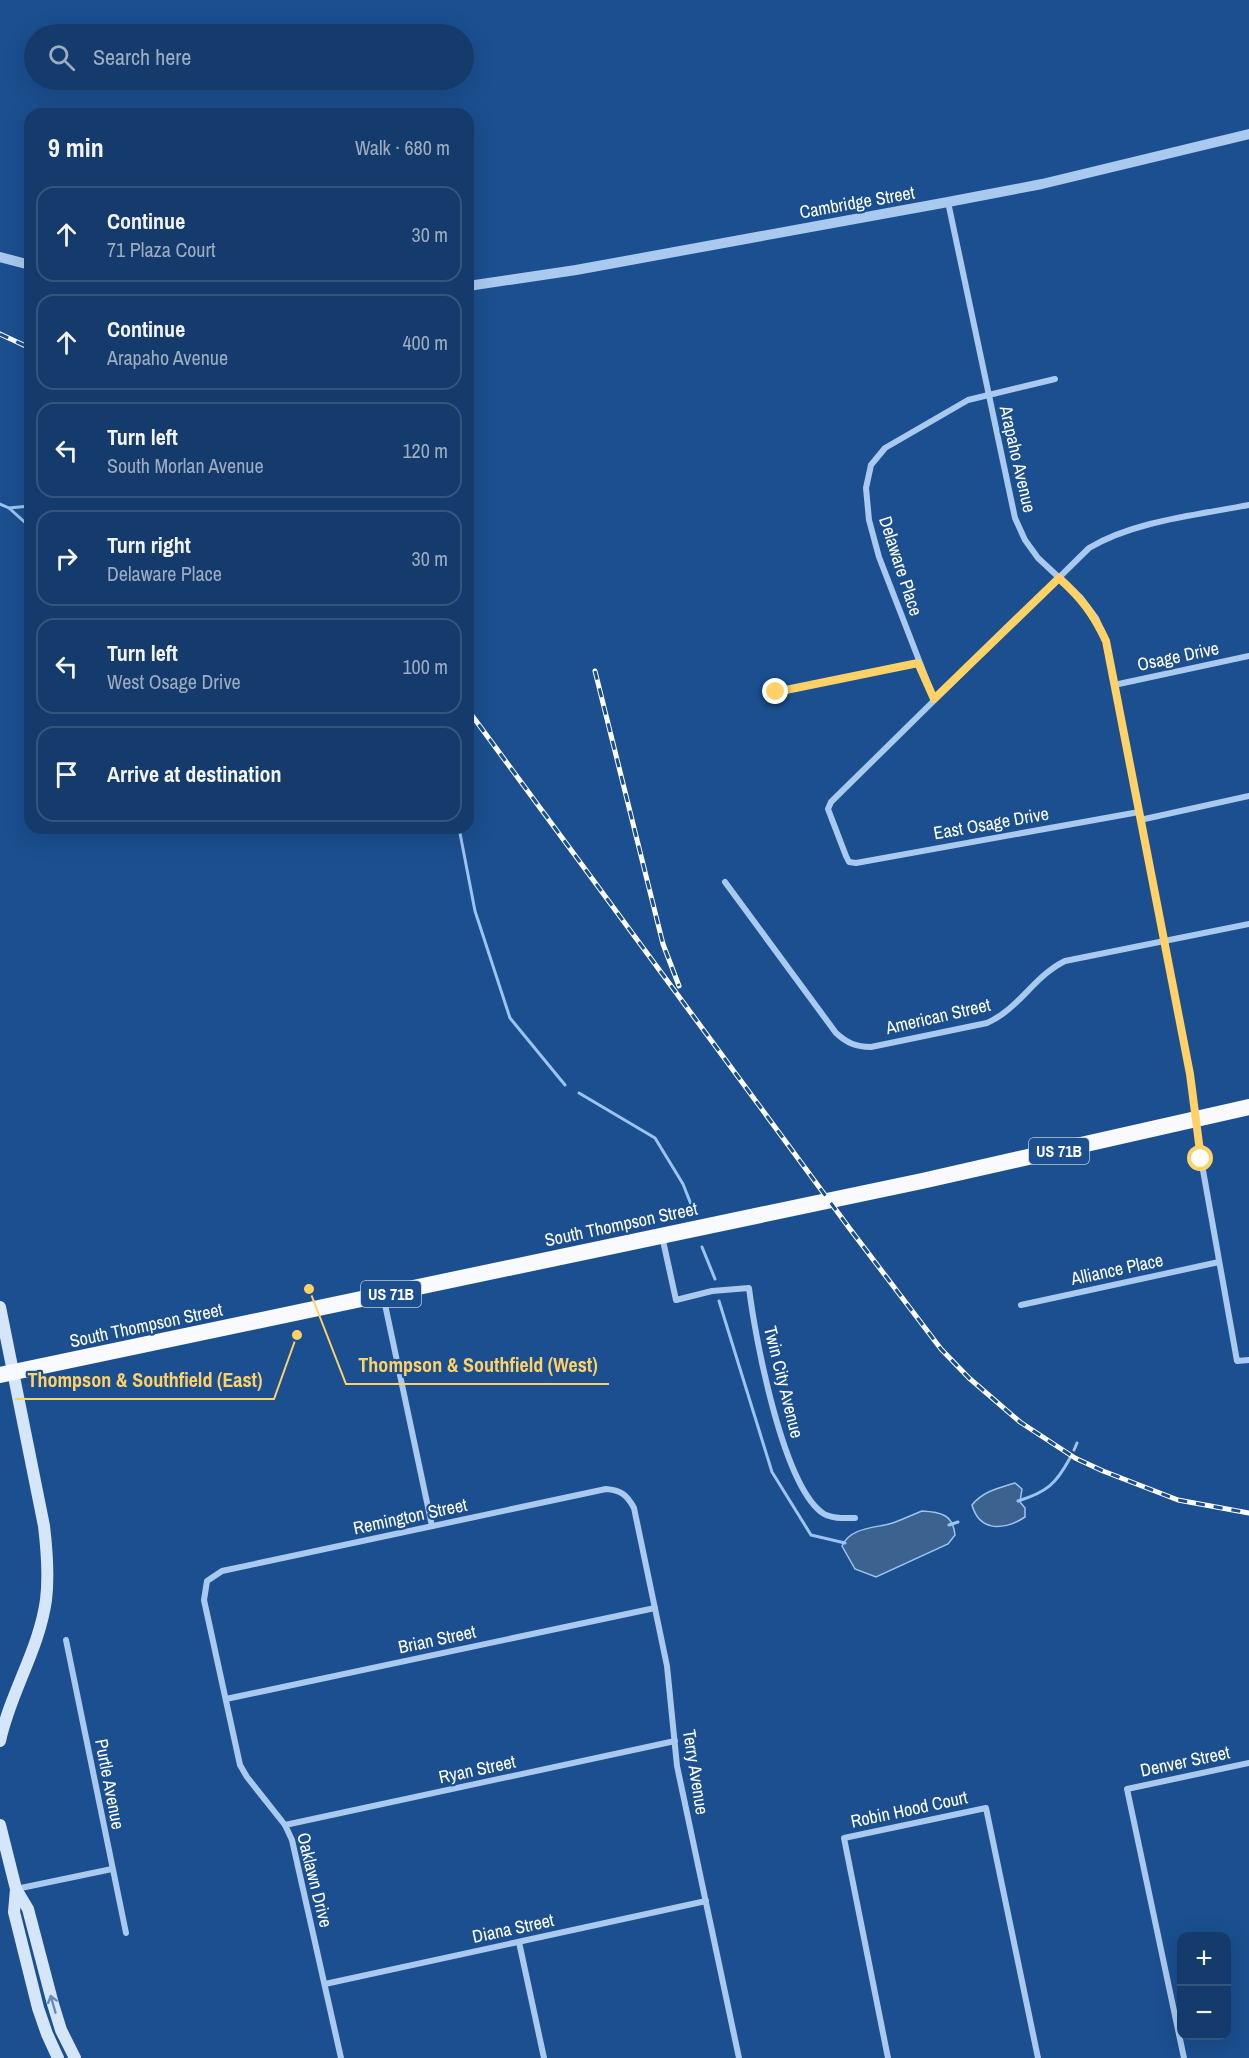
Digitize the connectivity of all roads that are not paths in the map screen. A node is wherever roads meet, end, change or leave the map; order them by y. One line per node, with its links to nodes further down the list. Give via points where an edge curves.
1 (1249, 134): 2 (street, Cambridge Street, via 1042,184)
2 (948, 202): 5 (street, Cambridge Street, via 576,270); 7 (street, Arapaho Avenue)
3 (0, 258): 4 (street)
4 (24, 264)
5 (474, 284)
6 (1055, 380): 7 (street, Delaware Place)
7 (988, 394): 9 (street, Arapaho Avenue, via 1015,518 1038,558); 11 (street, Delaware Place, via 968,400 885,448 871,465 866,488 869,520)
8 (1249, 505): 9 (street, via 1128,529 1107,537 1089,548)
9 (1059, 578): 12 (street, Arapaho Avenue, via 1082,598 1096,618 1106,641); 14 (street)
10 (1249, 656): 12 (street, Osage Drive)
11 (918, 663): 13 (street); 14 (street, Delaware Place)
12 (1114, 685): 16 (street, Arapaho Avenue)
13 (776, 692)
14 (934, 699): 16 (street, East Osage Drive, via 831,802 829,816 849,862)
15 (1249, 796): 17 (street)
16 (1139, 812): 17 (street, Arapaho Avenue)
17 (1140, 820): 20 (street, Arapaho Avenue)
18 (725, 882): 20 (street, American Street, via 836,1033 858,1047 987,1023 1012,1008 1051,968 1065,961)
19 (1249, 924): 20 (street, American Street)
20 (1166, 941): 22 (street, Arapaho Avenue)
21 (1249, 1107): 22 (highway, South Thompson Street / US 71B)
22 (1196, 1120): 23 (highway, South Thompson Street / US 71B); 24 (street, Arapaho Avenue)
23 (663, 1236): 25 (highway, South Thompson Street / US 71B); 31 (street, Twin City Avenue, via 676,1300 712,1291 749,1288 777,1426 801,1483 825,1515)
24 (1219, 1262): 26 (street, Alliance Place); 28 (street, Arapaho Avenue, via 1238,1361)
25 (383, 1295): 29 (highway, South Thompson Street / US 71B); 32 (street)
26 (1021, 1305)
27 (0, 1307): 29 (main road)
28 (1249, 1360)
29 (7, 1374): 37 (main road, via 44,1526 48,1562 46,1601 37,1636 4,1719)
30 (622, 1493): 32 (street, Remington Street, via 606,1489); 34 (street, Terry Avenue, via 634,1508)
31 (855, 1518)
32 (432, 1526): 33 (street, Remington Street, via 222,1571)
33 (207, 1581): 36 (street, Oaklawn Drive, via 204,1600)
34 (655, 1608): 36 (street, Brian Street); 38 (street, Terry Avenue)
35 (66, 1640): 42 (street, Purtle Avenue)
36 (226, 1699): 41 (street, Oaklawn Drive, via 240,1765)
37 (0, 1741)
38 (675, 1742): 41 (street, Ryan Street); 44 (street, Terry Avenue)
39 (1249, 1763): 55 (street, Denver Street, via 1127,1789)
40 (0, 1825): 43 (main road)
41 (285, 1825): 47 (street, Oaklawn Drive, via 297,1855)
42 (112, 1869): 43 (street); 45 (street, Purtle Avenue)
43 (16, 1889): 48 (main road, via 14,1912 38,2008); 49 (main road, one-way to 43, via 61,2030 28,1909)
44 (706, 1901): 46 (street, Diana Street); 52 (street, Terry Avenue)
45 (126, 1933)
46 (519, 1942): 47 (street, Diana Street); 51 (street)
47 (325, 1984): 50 (street, Oaklawn Drive)
48 (58, 2058)
49 (75, 2058)
50 (341, 2058)
51 (544, 2058)
52 (739, 2058)
53 (888, 2058): 54 (street, Robin Hood Court, via 844,1838 986,1808)
54 (1038, 2058)
55 (1184, 2058)

